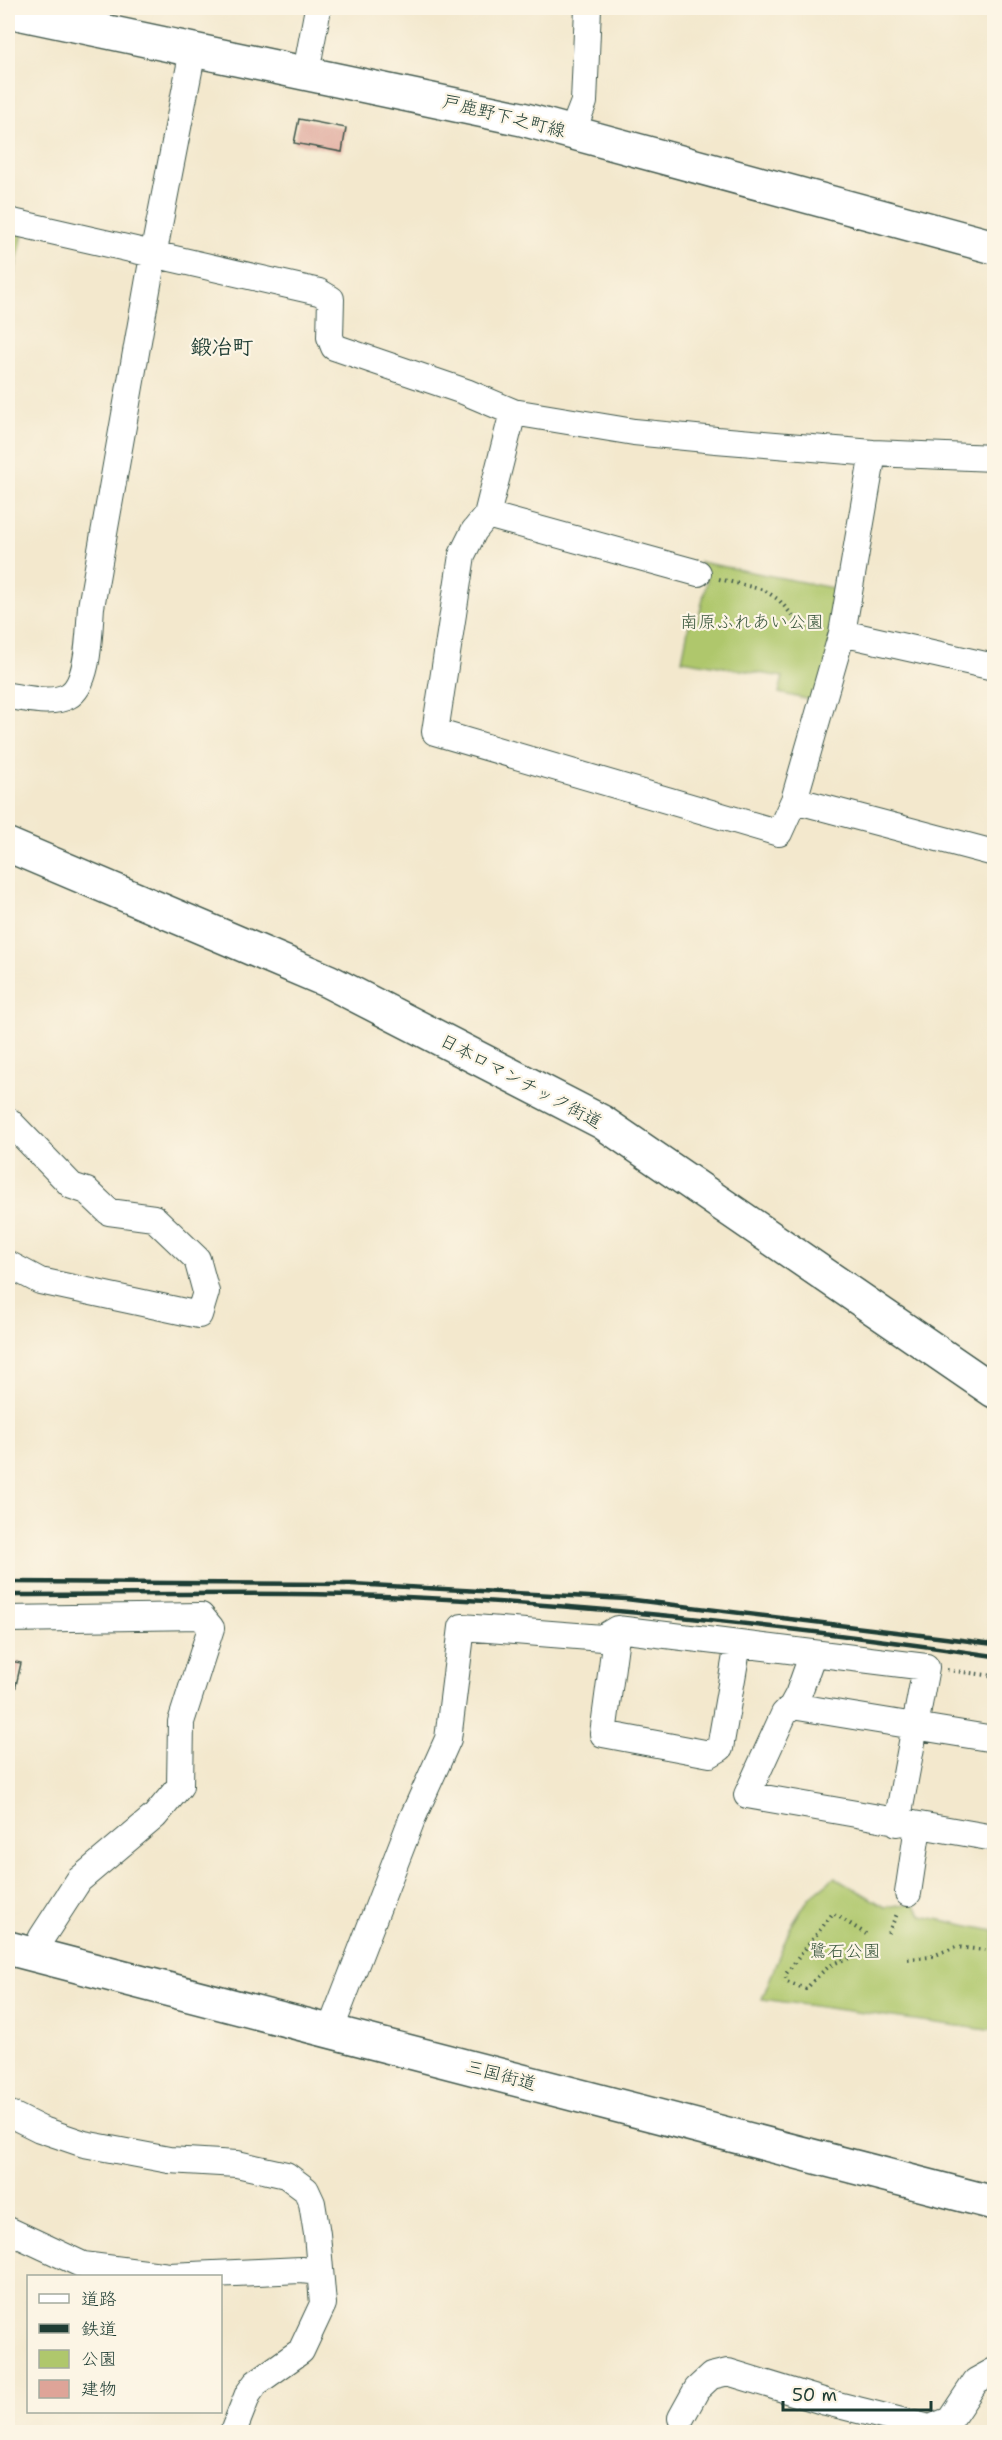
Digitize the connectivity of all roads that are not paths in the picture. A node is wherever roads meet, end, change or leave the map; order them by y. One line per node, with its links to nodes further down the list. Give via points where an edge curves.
1 (318, 8): 5 (street)
2 (588, 8): 6 (street, via 584,102)
3 (8, 10): 4 (main road, 戸鹿野下之町線)
4 (193, 50): 5 (main road, 戸鹿野下之町線); 9 (street)
5 (306, 72): 6 (main road, 戸鹿野下之町線)
6 (572, 133): 8 (main road, 戸鹿野下之町線)
7 (8, 222): 9 (street)
8 (994, 247)
9 (153, 256): 10 (street, via 319,292 331,299 330,337 334,347); 17 (street, via 81,680 69,695 54,699)
10 (513, 412): 11 (street, via 634,432); 13 (street)
11 (873, 453): 12 (street); 15 (street)
12 (994, 458)
13 (487, 515): 14 (street); 18 (street, via 462,555 435,732 779,833)
14 (698, 573)
15 (842, 633): 16 (street); 18 (street)
16 (994, 667)
17 (8, 696)
18 (794, 800): 20 (street)
19 (8, 845): 23 (main road, 日本ロマンチック街道, via 327,981 602,1122)
20 (994, 853)
21 (9, 1121): 22 (street, via 72,1186 87,1191 109,1212 154,1218 197,1259 206,1292 199,1315 40,1281)
22 (8, 1263)
23 (994, 1391)
24 (8, 1619): 34 (street, via 201,1616 211,1628 181,1722 180,1786 155,1816 79,1880 42,1937)
25 (617, 1629): 26 (street); 26 (street, via 603,1734 710,1754 720,1748); 35 (street, via 602,1638 462,1628 448,1739 412,1819)
26 (738, 1644): 27 (street)
27 (813, 1653): 28 (street); 29 (street, via 926,1667)
28 (792, 1706): 29 (street); 31 (street, via 784,1714 747,1795)
29 (915, 1727): 30 (street); 31 (street)
30 (994, 1738)
31 (908, 1825): 32 (street); 33 (street)
32 (994, 1838)
33 (908, 1893)
34 (21, 1952): 35 (main road, 三国街道)
35 (330, 2031): 37 (main road, 三国街道)
36 (8, 2113): 39 (street, via 40,2129 136,2156 237,2164 294,2180 306,2190 312,2203)
37 (994, 2204)
38 (8, 2230): 40 (street, via 83,2265)
39 (320, 2272): 41 (street); 44 (street, via 323,2304 301,2351 256,2383)
40 (161, 2275)
41 (191, 2275)
42 (994, 2371): 43 (street, via 976,2381 950,2420 930,2428 729,2372 711,2376 697,2389)
43 (681, 2418)
44 (233, 2433)

